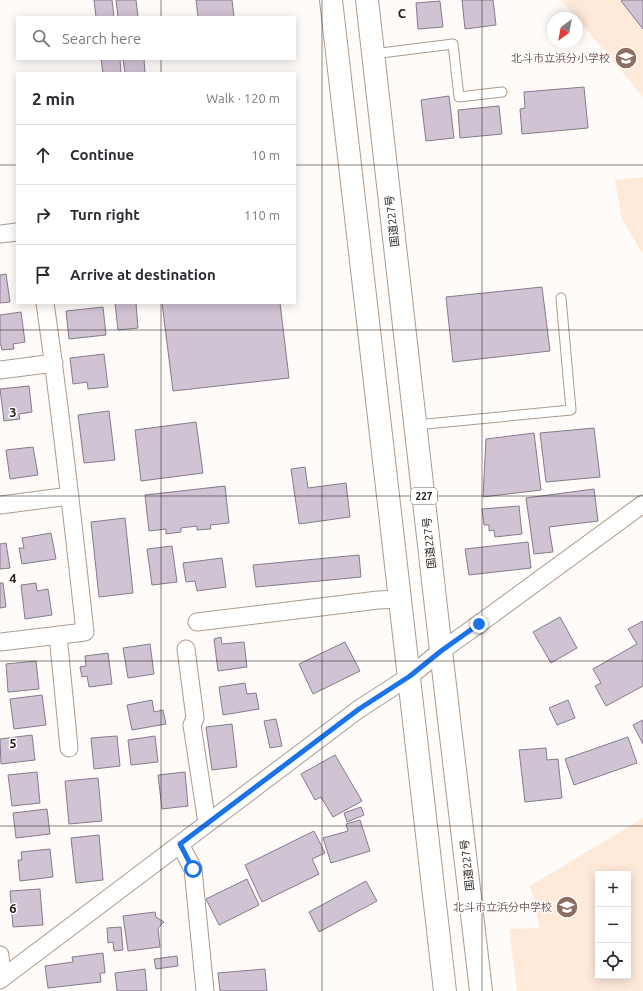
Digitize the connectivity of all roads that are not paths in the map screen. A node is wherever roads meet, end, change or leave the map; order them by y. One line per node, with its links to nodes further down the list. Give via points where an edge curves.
1 (331, 0): 15 (highway)
2 (367, 0): 3 (highway, 国道227号 / 227)
3 (373, 54): 4 (lane, via 453,44 459,97); 11 (highway, 国道227号 / 227)
4 (502, 92)
5 (16, 232): 6 (street)
6 (0, 234)
7 (561, 298): 11 (lane, via 571,410)
8 (46, 304): 9 (street)
9 (54, 363): 10 (street); 12 (street)
10 (0, 370)
11 (416, 425): 20 (highway, 国道227号 / 227)
12 (70, 496): 14 (street); 17 (street, via 85,632)
13 (643, 504): 20 (street)
14 (0, 505)
15 (400, 599): 16 (street); 21 (highway)
16 (198, 622)
17 (58, 635): 18 (street); 22 (street)
18 (0, 642)
19 (186, 649): 23 (street, via 195,718 192,724)
20 (441, 651): 21 (street); 29 (highway, 国道227号 / 227)
21 (410, 676): 23 (street, via 359,709); 28 (highway)
22 (69, 748)
23 (207, 823): 24 (street)
24 (180, 844): 26 (street); 27 (street, via 193,869)
25 (0, 954): 26 (street)
26 (1, 979)
27 (205, 991)
28 (445, 991)
29 (482, 991)

